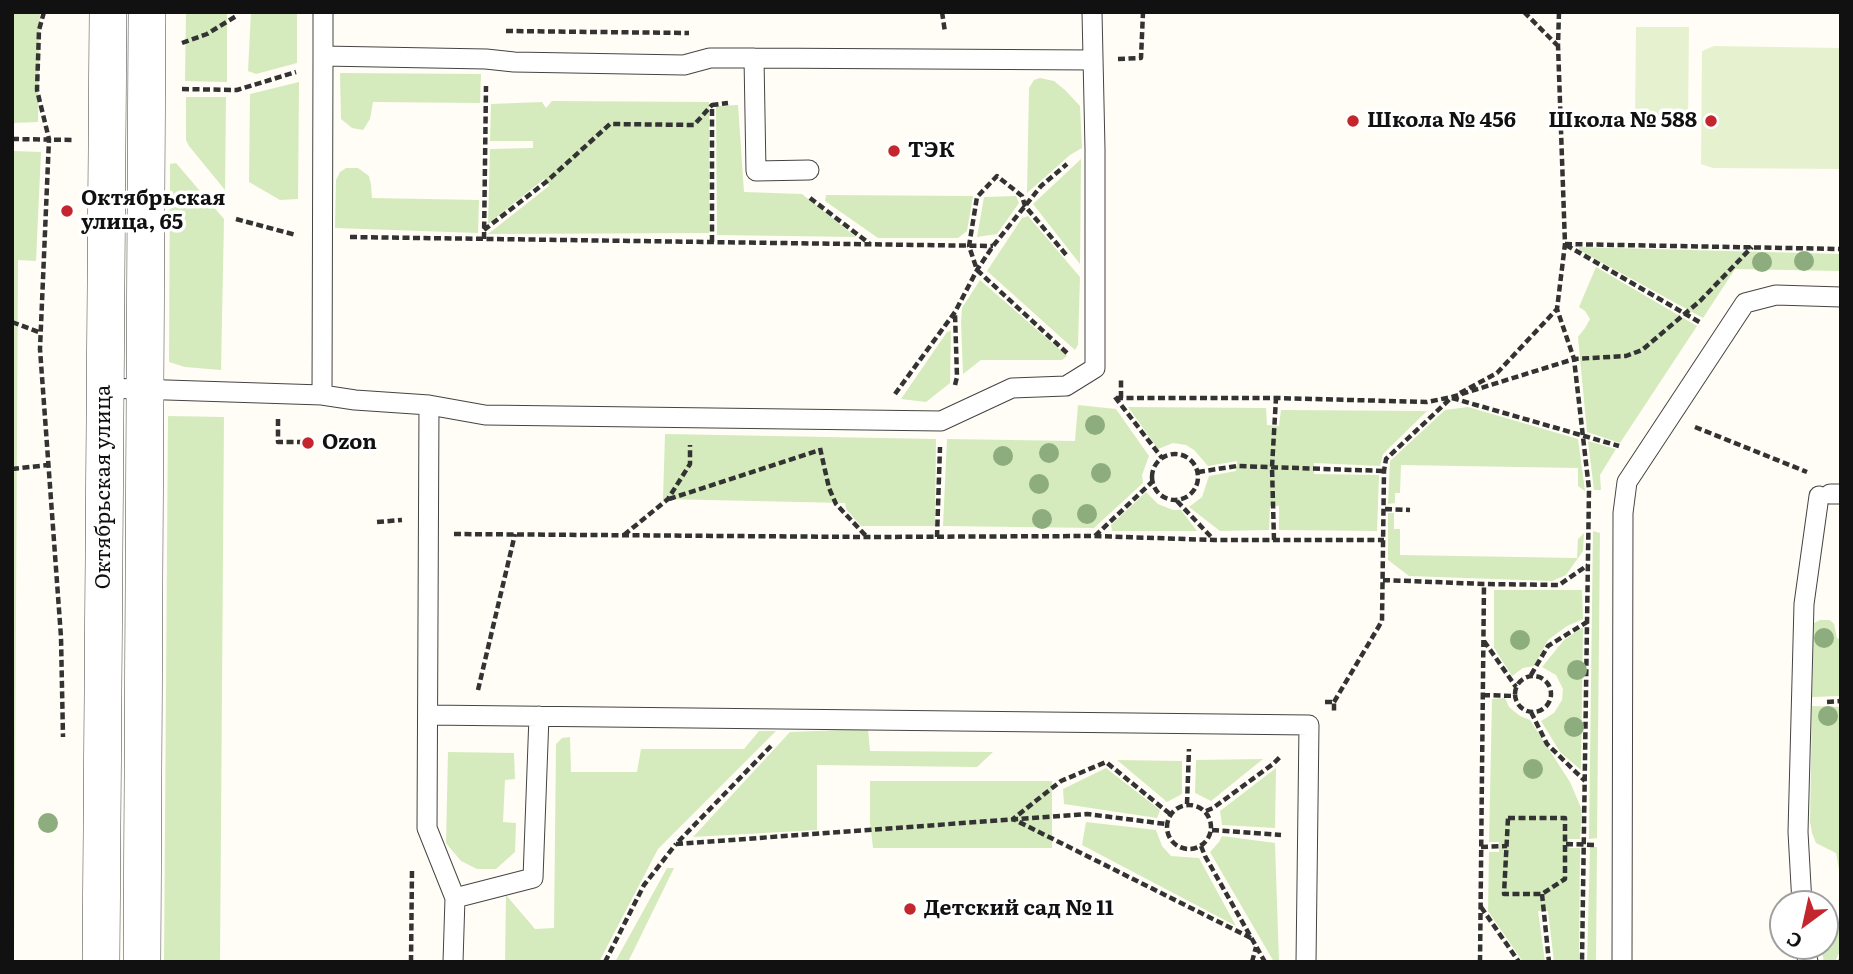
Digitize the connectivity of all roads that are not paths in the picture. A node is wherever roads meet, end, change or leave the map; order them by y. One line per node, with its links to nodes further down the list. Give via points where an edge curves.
1 (108, 12): 10 (street, Октябрьская улица)
2 (147, 12): 11 (street, Октябрьская улица)
3 (323, 12): 5 (lane)
4 (1092, 12): 7 (lane)
5 (323, 56): 6 (lane, via 684,65 709,58); 12 (lane)
6 (754, 58): 7 (lane); 8 (lane, via 756,171)
7 (1092, 60): 13 (lane, via 1095,368 1066,386 1012,388 941,421 485,415)
8 (809, 170)
9 (1841, 297): 23 (lane, via 1776,295 1745,303 1627,482 1623,513)
10 (105, 388): 11 (lane); 19 (street, Октябрьская улица)
11 (145, 390): 12 (lane); 20 (street, Октябрьская улица)
12 (322, 395): 13 (lane)
13 (429, 405): 15 (lane)
14 (1830, 495): 17 (lane, via 1804,604 1798,832)
15 (428, 715): 16 (lane); 18 (lane, via 427,828)
16 (539, 716): 18 (lane, via 533,878); 22 (lane, via 1309,724)
17 (1801, 890)
18 (455, 898): 21 (lane)
19 (101, 962)
20 (142, 962)
21 (453, 962)
22 (1306, 962)
23 (1622, 962)

